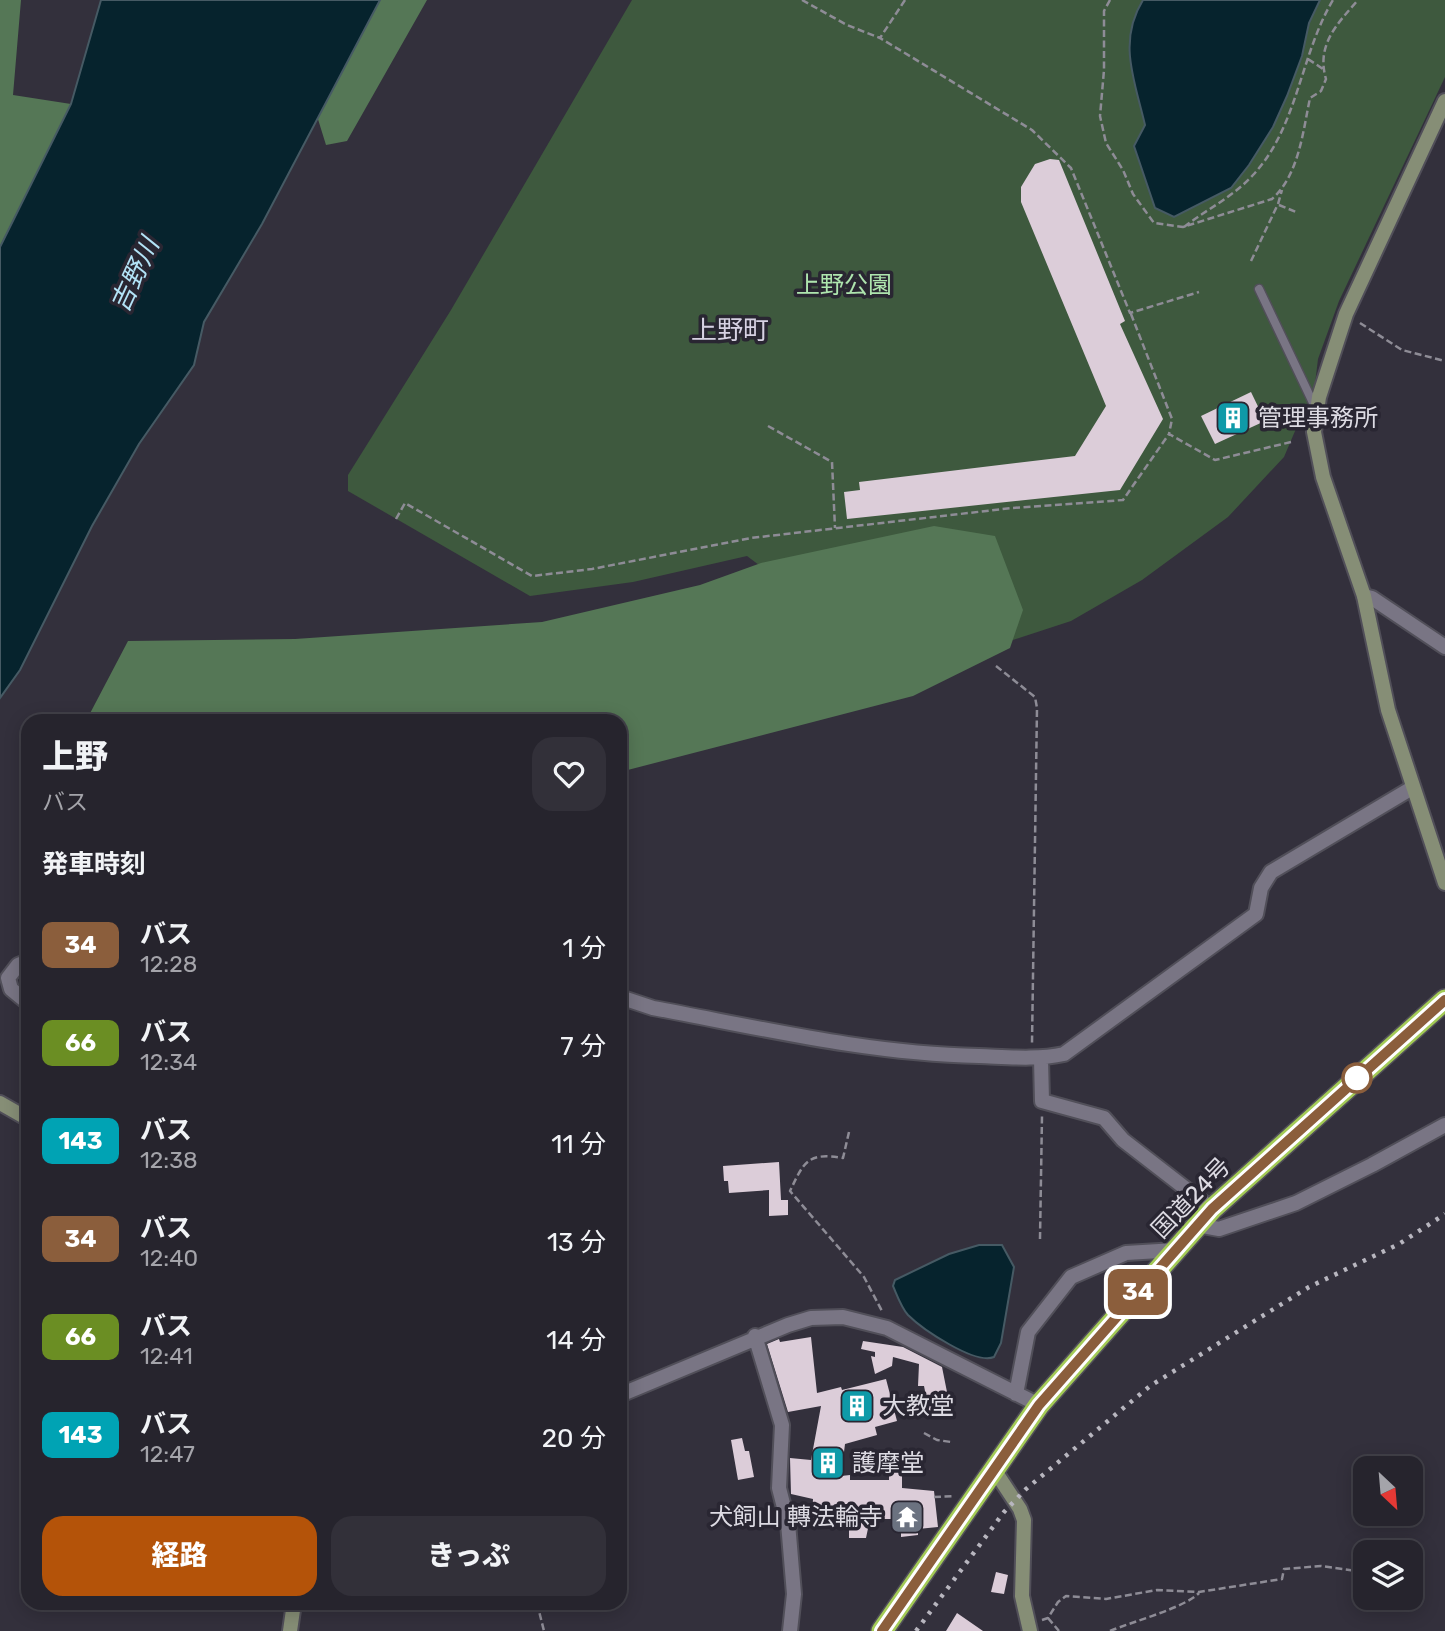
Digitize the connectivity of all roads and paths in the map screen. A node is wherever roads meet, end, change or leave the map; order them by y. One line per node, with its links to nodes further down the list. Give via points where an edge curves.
1 (802, 0): 6 (path)
2 (905, 0): 6 (path)
3 (1110, 0): 13 (path, via 1104,11 1100,116 1106,143 1154,223)
4 (1333, 0): 7 (path)
5 (1358, 0): 8 (path, via 1335,27 1321,61)
6 (880, 38): 17 (path, via 1032,130 1071,168)
7 (1308, 59): 8 (path); 13 (path, via 1289,113 1254,174)
8 (1323, 69): 10 (path, via 1326,79 1321,91 1310,98 1300,149)
9 (1445, 101): 18 (street)
10 (1282, 190): 11 (path); 13 (path, via 1272,199)
11 (1278, 204): 12 (path); 14 (path)
12 (1296, 212)
13 (1183, 228)
14 (1251, 261)
15 (1259, 289): 20 (lane)
16 (1199, 292): 17 (path)
17 (1130, 313): 22 (path, via 1172,419)
18 (1346, 314): 19 (path, via 1402,350); 20 (street)
19 (1445, 361)
20 (1317, 412): 26 (street, via 1314,432 1323,477)
21 (768, 426): 25 (path, via 832,462)
22 (1169, 435): 23 (path, via 1216,460); 25 (path, via 1123,500)
23 (1291, 442)
24 (396, 519): 25 (path, via 405,503 532,576)
25 (835, 528)
26 (1364, 596): 27 (street); 29 (street, via 1388,710)
27 (1445, 647)
28 (996, 666): 35 (path, via 1035,697 1037,708)
29 (1412, 788): 30 (street); 35 (street, via 1271,872 1261,888 1256,914 1064,1054)
30 (1445, 883)
31 (21, 964): 32 (street, via 8,978 11,989)
32 (21, 997)
33 (627, 999): 35 (street, via 867,1048 926,1056)
34 (1445, 1000): 41 (highway, 国道24号)
35 (1036, 1058): 36 (street)
36 (1042, 1101): 41 (street, via 1104,1118 1123,1140); 43 (path)
37 (0, 1103): 38 (street)
38 (21, 1115)
39 (1445, 1125): 42 (street, via 1296,1203 1219,1229)
40 (849, 1132): 45 (path, via 843,1158 810,1159 794,1177 790,1191 864,1277)
41 (1212, 1209): 42 (highway, 国道24号)
42 (1197, 1225): 44 (highway, 国道24号)
43 (1040, 1239)
44 (1176, 1250): 48 (street, via 1126,1253 1072,1278 1028,1332); 49 (highway, 国道24号)
45 (887, 1328): 46 (street, via 843,1317 811,1318); 48 (street)
46 (755, 1336): 47 (street); 63 (street, via 782,1426 779,1488 788,1523 794,1594)
47 (627, 1392)
48 (1016, 1394): 49 (street)
49 (1039, 1405): 52 (highway, 国道24号)
50 (924, 1433): 51 (path)
51 (951, 1442)
52 (995, 1471): 60 (street, via 1024,1520 1022,1596); 64 (highway, 国道24号)
53 (957, 1496): 54 (path)
54 (934, 1497)
55 (1353, 1570): 56 (path, via 1321,1566 1284,1569 1282,1579)
56 (1199, 1592): 59 (path, via 1157,1590 1106,1599 1066,1596); 66 (path, via 1183,1606)
57 (293, 1610): 61 (street)
58 (539, 1610): 62 (path)
59 (1048, 1618): 60 (path); 65 (path)
60 (1029, 1628)
61 (290, 1631)
62 (544, 1631)
63 (790, 1631)
64 (882, 1631)
65 (1059, 1631)
66 (1110, 1631)

